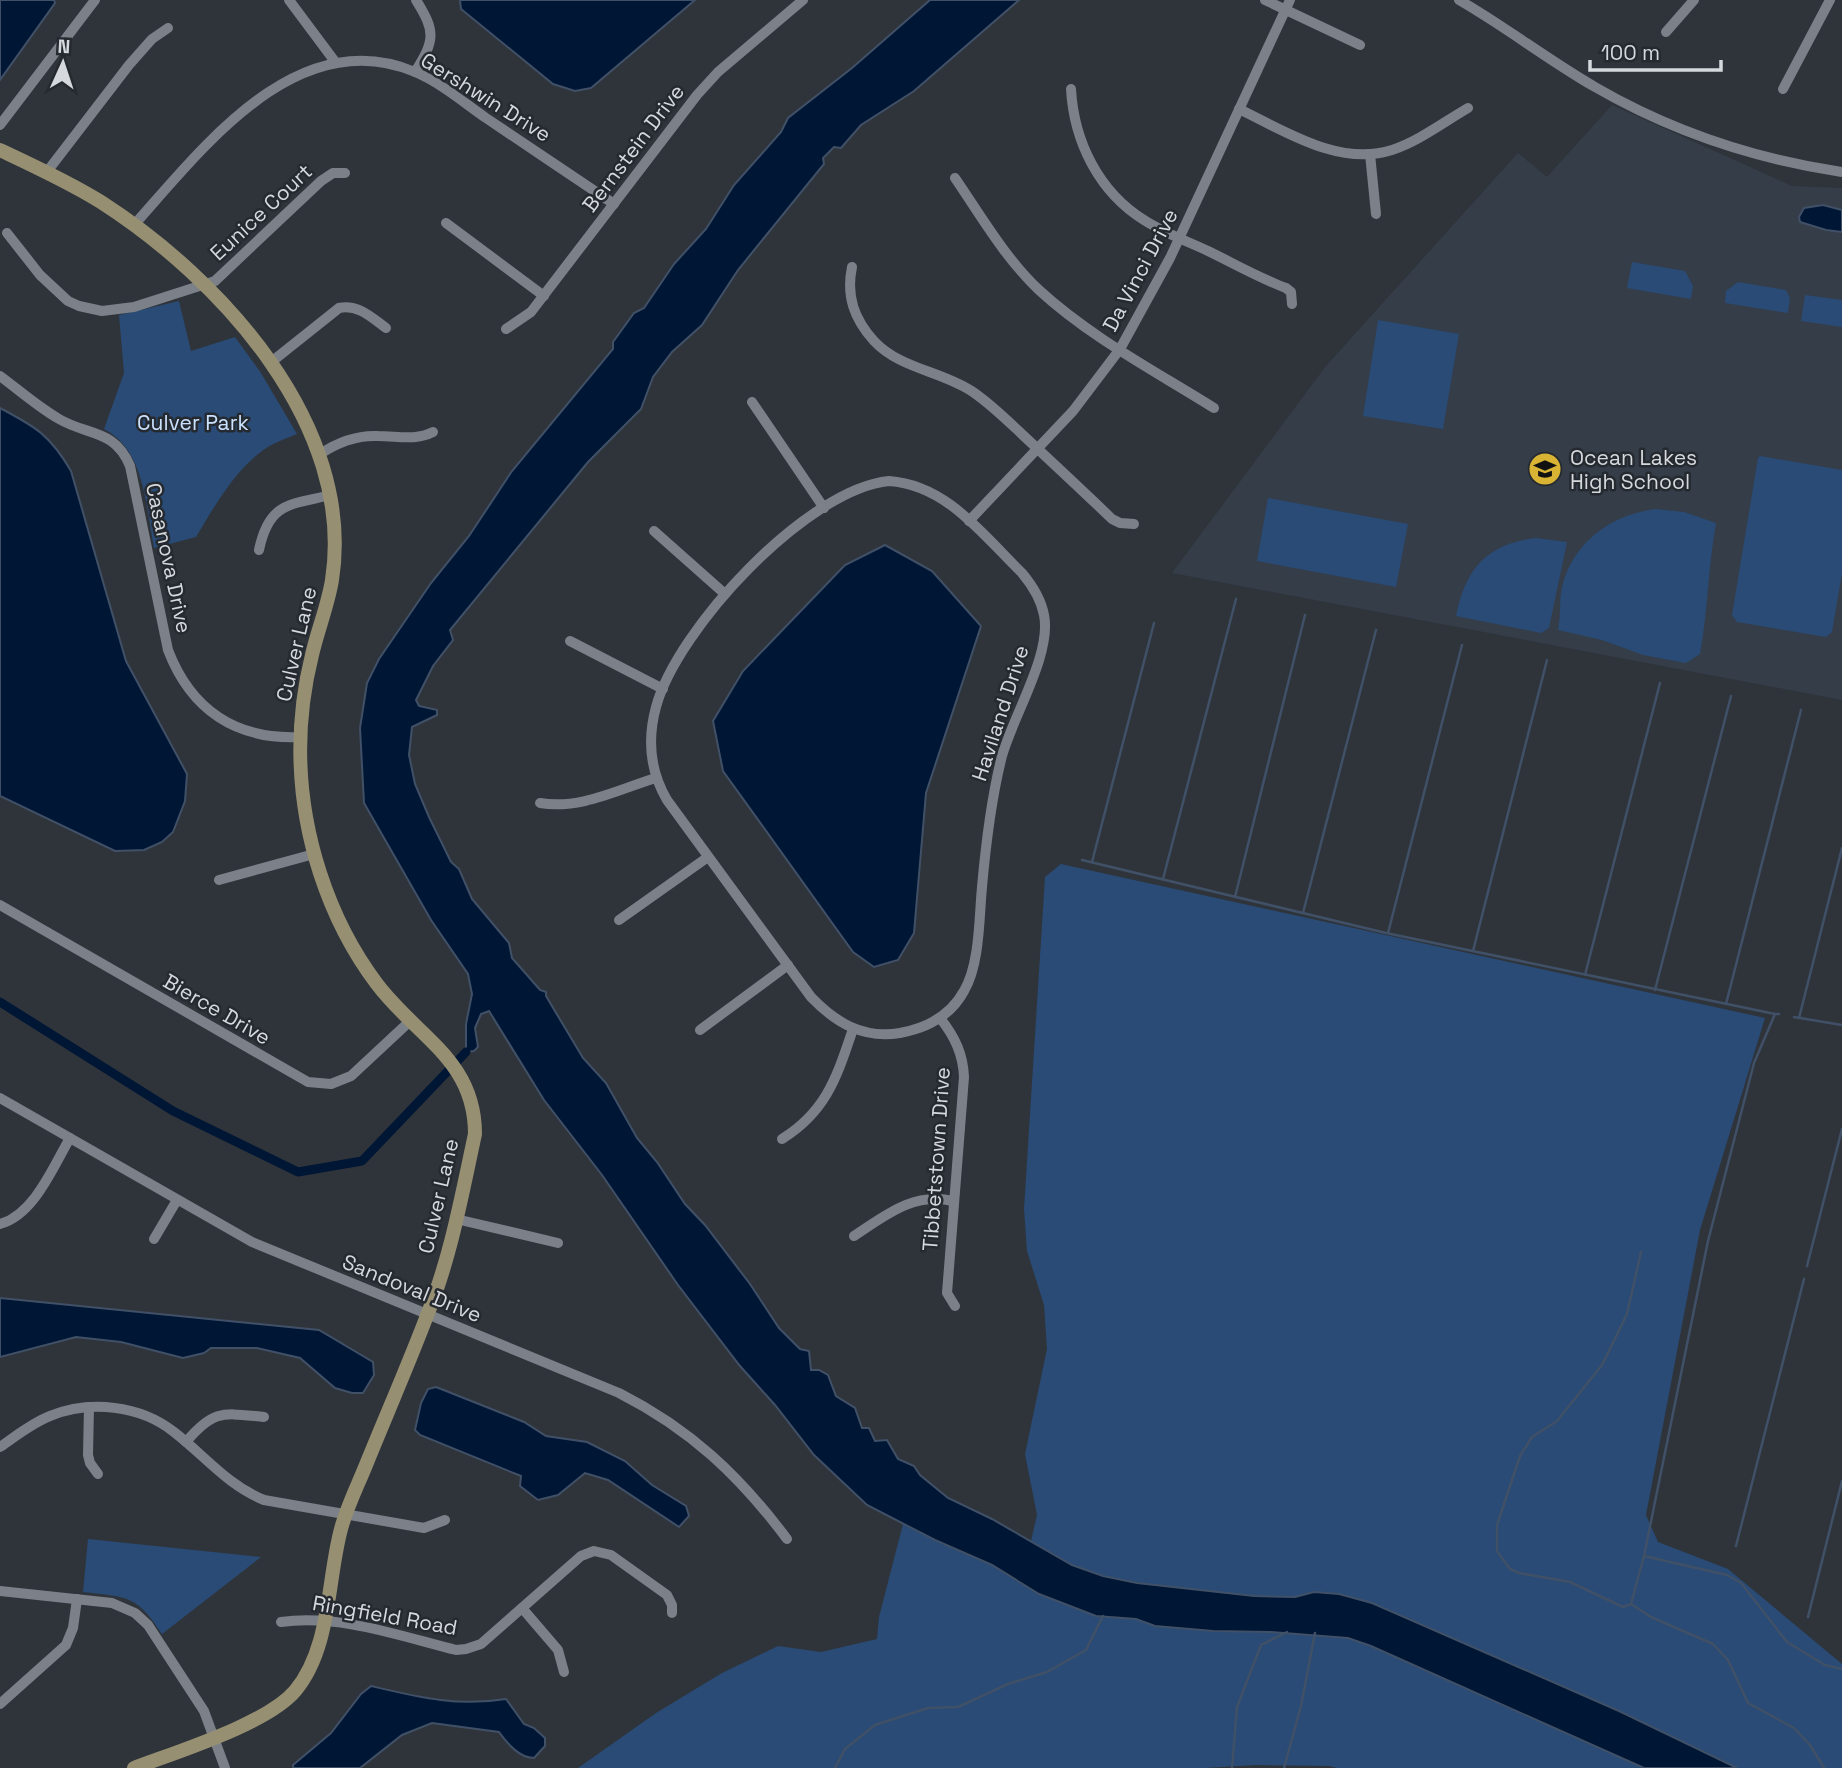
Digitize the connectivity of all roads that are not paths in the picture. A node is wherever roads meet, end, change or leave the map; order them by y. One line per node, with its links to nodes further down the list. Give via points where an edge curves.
1 (95, 0): 19 (street)
2 (289, 0): 13 (street)
3 (416, 0): 14 (street, via 432,36)
4 (803, 0): 26 (street, Bernstein Drive, via 696,95)
5 (1265, 0): 9 (street)
6 (1459, 0): 22 (street, via 1585,81 1651,116 1750,153)
7 (1695, 0): 11 (street)
8 (1830, 0): 16 (street)
9 (1288, 5): 12 (street); 18 (street, Da Vinci Drive)
10 (168, 29): 23 (street, via 152,39 129,65)
11 (1666, 32)
12 (1360, 45)
13 (336, 63): 14 (street, Gershwin Drive, via 367,61); 29 (street, Gershwin Drive, via 294,78 245,109 208,142)
14 (415, 72): 26 (street, Gershwin Drive)
15 (1071, 89): 31 (street, via 1080,141 1109,190 1140,218)
16 (1783, 89)
17 (1468, 108): 21 (street, via 1403,146)
18 (1239, 109): 21 (street, via 1323,148); 31 (street, Da Vinci Drive)
19 (0, 125)
20 (0, 150): 23 (street, Culver Lane)
21 (1370, 154): 27 (street)
22 (1842, 172)
23 (46, 173): 29 (street, Culver Lane)
24 (345, 173): 33 (street, Eunice Court, via 326,176 223,275)
25 (955, 178): 38 (street, via 1004,251 1038,289)
26 (614, 204): 34 (street, Bernstein Drive)
27 (1376, 214)
28 (446, 223): 34 (street)
29 (134, 225): 33 (street, Culver Lane)
30 (7, 233): 33 (street, Eunice Court, via 58,293 90,310 134,307)
31 (1180, 238): 35 (street, via 1286,288); 38 (street, Da Vinci Drive)
32 (852, 267): 44 (street, via 851,304 875,341 895,358 969,390)
33 (206, 285): 39 (street, Culver Lane)
34 (544, 296): 37 (street, Bernstein Drive, via 524,319)
35 (1292, 303)
36 (386, 328): 39 (street, via 360,309 339,308)
37 (506, 329)
38 (1120, 349): 42 (street); 44 (street, Da Vinci Drive)
39 (270, 363): 45 (street, Culver Lane)
40 (0, 376): 55 (street, Casanova Drive, via 58,419 114,442 126,457 168,650 189,690 214,715 241,729)
41 (752, 402): 47 (street)
42 (1214, 408)
43 (433, 432): 45 (street, via 420,438 362,437)
44 (1038, 449): 48 (street, Da Vinci Drive); 49 (street, via 1112,519)
45 (320, 454): 46 (street, Culver Lane)
46 (331, 495): 51 (street, via 284,507 270,518); 55 (street, Culver Lane, via 336,537 332,581 306,684)
47 (824, 508): 48 (street, Haviland Drive, via 862,486 901,482 941,496); 52 (street, Haviland Drive, via 787,534)
48 (969, 521): 64 (street, Haviland Drive, via 1031,585 1044,612 1045,635 994,787 971,977 959,1000)
49 (1133, 524)
50 (654, 531): 52 (street)
51 (259, 550)
52 (725, 594): 54 (street, Haviland Drive)
53 (570, 641): 54 (street)
54 (663, 689): 56 (street, Haviland Drive, via 651,738)
55 (300, 737): 58 (street, Culver Lane, via 302,792)
56 (656, 778): 57 (street, via 579,803); 59 (street, Haviland Drive)
57 (540, 803)
58 (314, 854): 60 (street); 65 (street, Culver Lane, via 348,939 376,983)
59 (708, 857): 62 (street); 63 (street, Haviland Drive)
60 (219, 880)
61 (0, 905): 65 (street, Bierce Drive, via 308,1082 331,1084 351,1076)
62 (619, 920)
63 (788, 965): 66 (street, Haviland Drive, via 822,1008); 67 (street)
64 (940, 1018): 66 (street, Haviland Drive, via 889,1034); 72 (street, Tibbetstown Drive, via 956,1041 963,1062)
65 (409, 1021): 73 (street, Culver Lane, via 453,1065 471,1099 475,1134)
66 (853, 1029): 70 (street, via 825,1100 808,1121)
67 (700, 1030)
68 (0, 1098): 69 (street, Sandoval Drive)
69 (69, 1138): 71 (street, Sandoval Drive); 74 (street, via 27,1208)
70 (782, 1139)
71 (177, 1200): 76 (street); 79 (street, Sandoval Drive, via 251,1242)
72 (953, 1201): 75 (street, via 932,1198 908,1203); 78 (street, Tibbetstown Drive, via 947,1293)
73 (456, 1219): 77 (street); 79 (street, Culver Lane)
74 (0, 1224)
75 (854, 1236)
76 (154, 1239)
77 (558, 1243)
78 (955, 1306)
79 (428, 1315): 85 (street, Culver Lane); 87 (street, Sandoval Drive, via 619,1393 667,1420 734,1475)
80 (89, 1407): 82 (street, via 141,1414); 83 (street, via 51,1416); 84 (street, via 88,1455)
81 (264, 1417): 82 (street, via 214,1416)
82 (186, 1442): 85 (street, via 250,1494)
83 (0, 1447)
84 (98, 1474)
85 (345, 1515): 86 (street, via 424,1528); 92 (street, Culver Lane)
86 (445, 1520)
87 (788, 1539)
88 (0, 1591): 89 (street)
89 (77, 1599): 95 (street, via 66,1645); 96 (street, via 124,1606 144,1620 196,1697)
90 (522, 1608): 91 (street, Ringfield Road, via 581,1556 594,1551 611,1555 667,1595); 92 (street, Ringfield Road, via 481,1644 456,1650); 94 (street, via 558,1650)
91 (672, 1612)
92 (324, 1620): 93 (street, Ringfield Road); 96 (street, Culver Lane, via 309,1669 295,1692 276,1708)
93 (281, 1622)
94 (564, 1672)
95 (0, 1704)
96 (215, 1736): 97 (street, Culver Lane); 98 (street)
97 (134, 1768)
98 (225, 1768)

